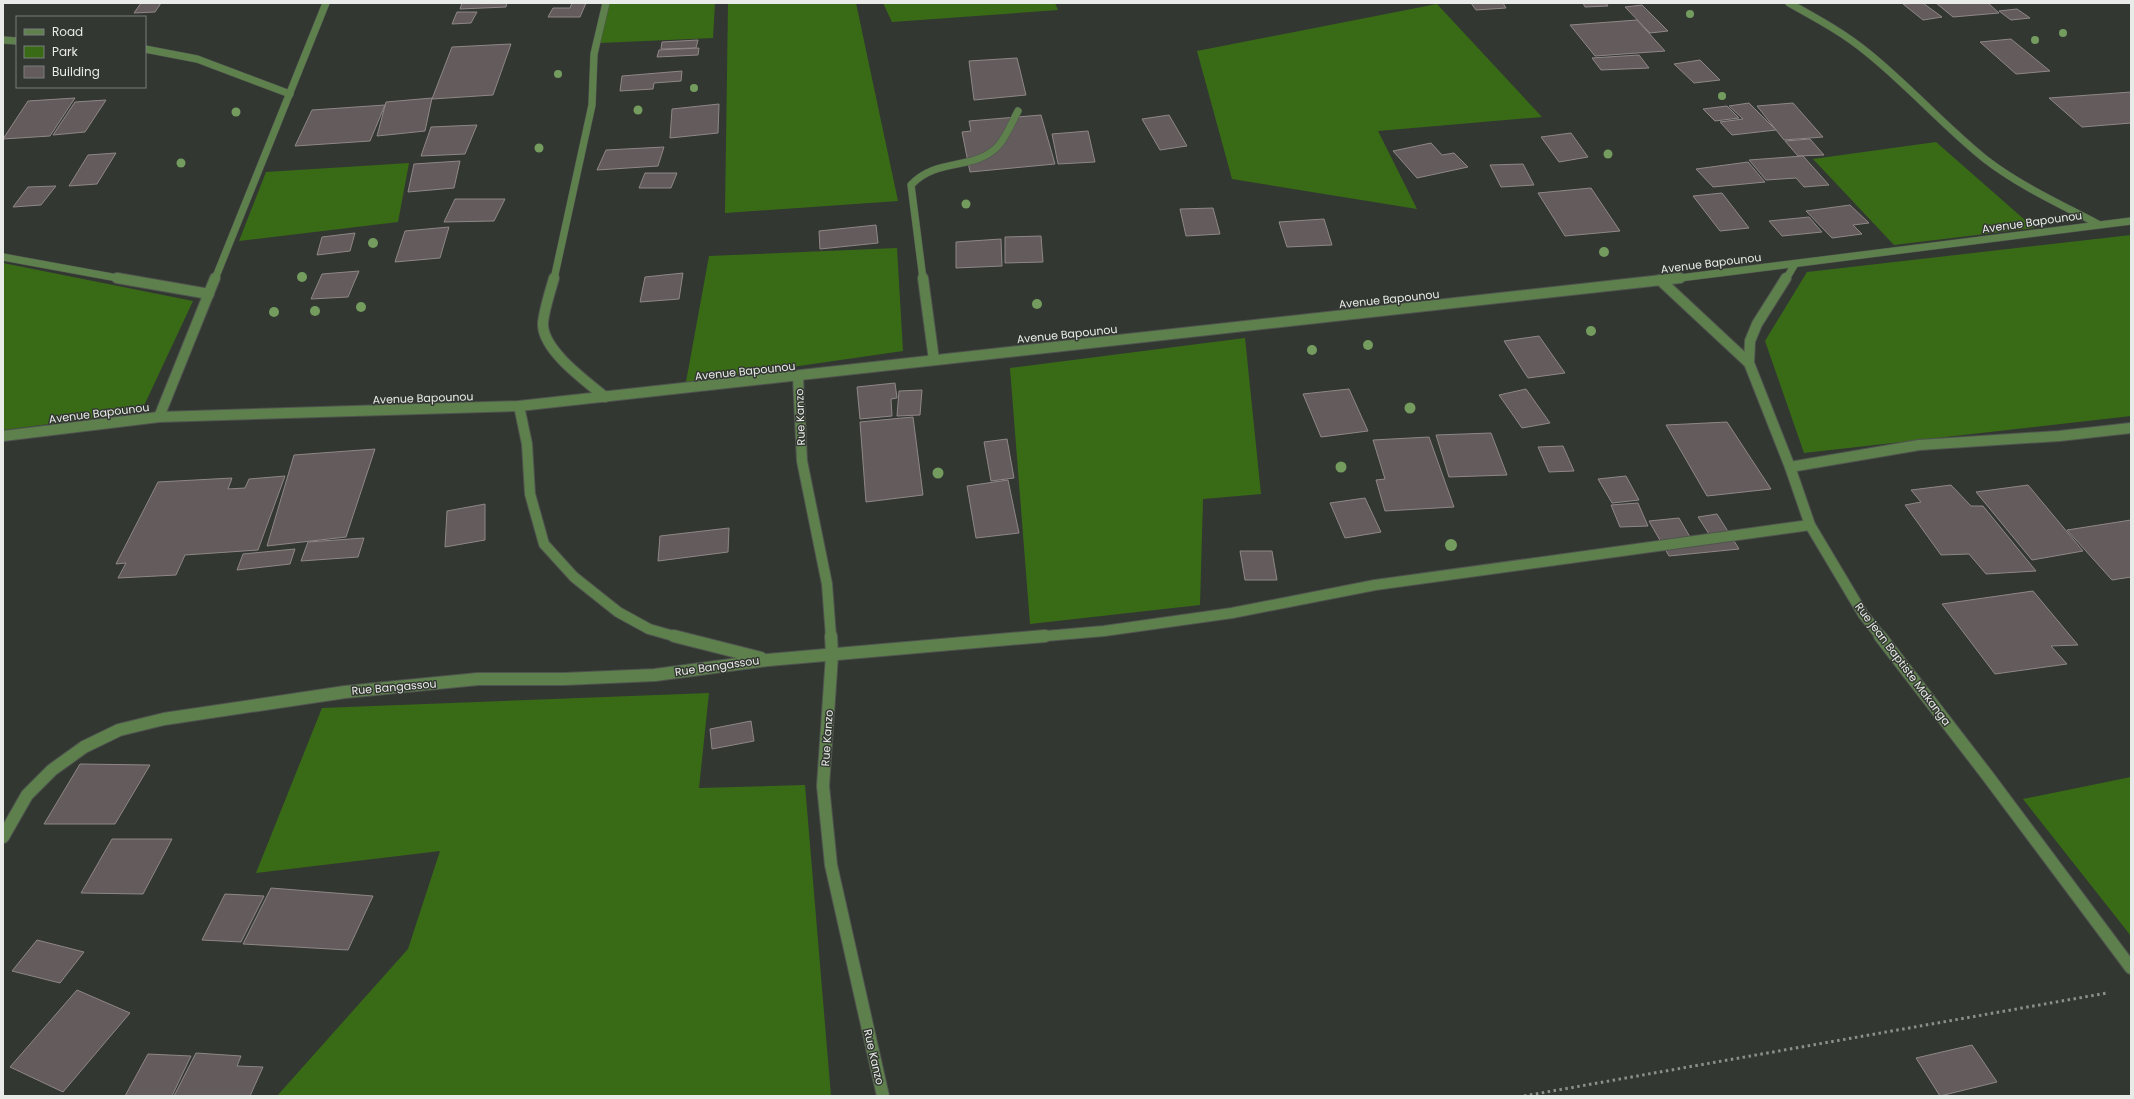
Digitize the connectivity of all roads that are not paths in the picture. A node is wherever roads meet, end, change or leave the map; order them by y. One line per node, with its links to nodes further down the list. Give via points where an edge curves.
1 (326, 3): 7 (street)
2 (606, 3): 18 (street, via 606,13 597,36 590,71 592,105 543,326 551,347 568,366)
3 (1789, 3): 10 (street, via 1827,25 1877,60 1924,106 1986,159 2028,188)
4 (3, 40): 5 (street)
5 (16, 41)
6 (146, 49): 7 (street, via 197,59)
7 (290, 94): 14 (street)
8 (1018, 111): 15 (street, via 998,146 979,158 927,170 916,176 911,185)
9 (2131, 221): 10 (street, Avenue Bapounou)
10 (2098, 224): 12 (street, Avenue Bapounou)
11 (3, 257): 14 (street)
12 (1795, 264): 13 (street, Avenue Bapounou); 16 (street, Rue jean Baptiste Makanga, via 1757,324 1750,341)
13 (1660, 280): 15 (street, Avenue Bapounou); 16 (street)
14 (209, 294): 20 (street)
15 (934, 360): 17 (street, Avenue Bapounou)
16 (1749, 363): 23 (street, Rue jean Baptiste Makanga)
17 (798, 377): 18 (street, Avenue Bapounou); 25 (street, Rue Kanzo, via 802,462 827,584)
18 (605, 397): 19 (street, Avenue Bapounou)
19 (519, 406): 20 (street, Avenue Bapounou); 26 (street, via 527,444 530,494 544,544 574,577 618,612 649,629)
20 (159, 417): 22 (street, Avenue Bapounou)
21 (2131, 428): 23 (street, via 2059,436 1919,445)
22 (3, 436)
23 (1790, 467): 24 (street, Rue jean Baptiste Makanga)
24 (1810, 525): 25 (street, Rue Bangassou, via 1375,585 1232,613 1104,631); 28 (street, Rue jean Baptiste Makanga, via 1863,614)
25 (832, 655): 26 (street, Rue Bangassou); 29 (street, Rue Kanzo, via 823,786 831,865)
26 (768, 660): 27 (street, Rue Bangassou, via 655,675 478,679 345,692 164,719 119,730 84,747 52,770 27,795)
27 (3, 837)
28 (2131, 968)
29 (883, 1096)

